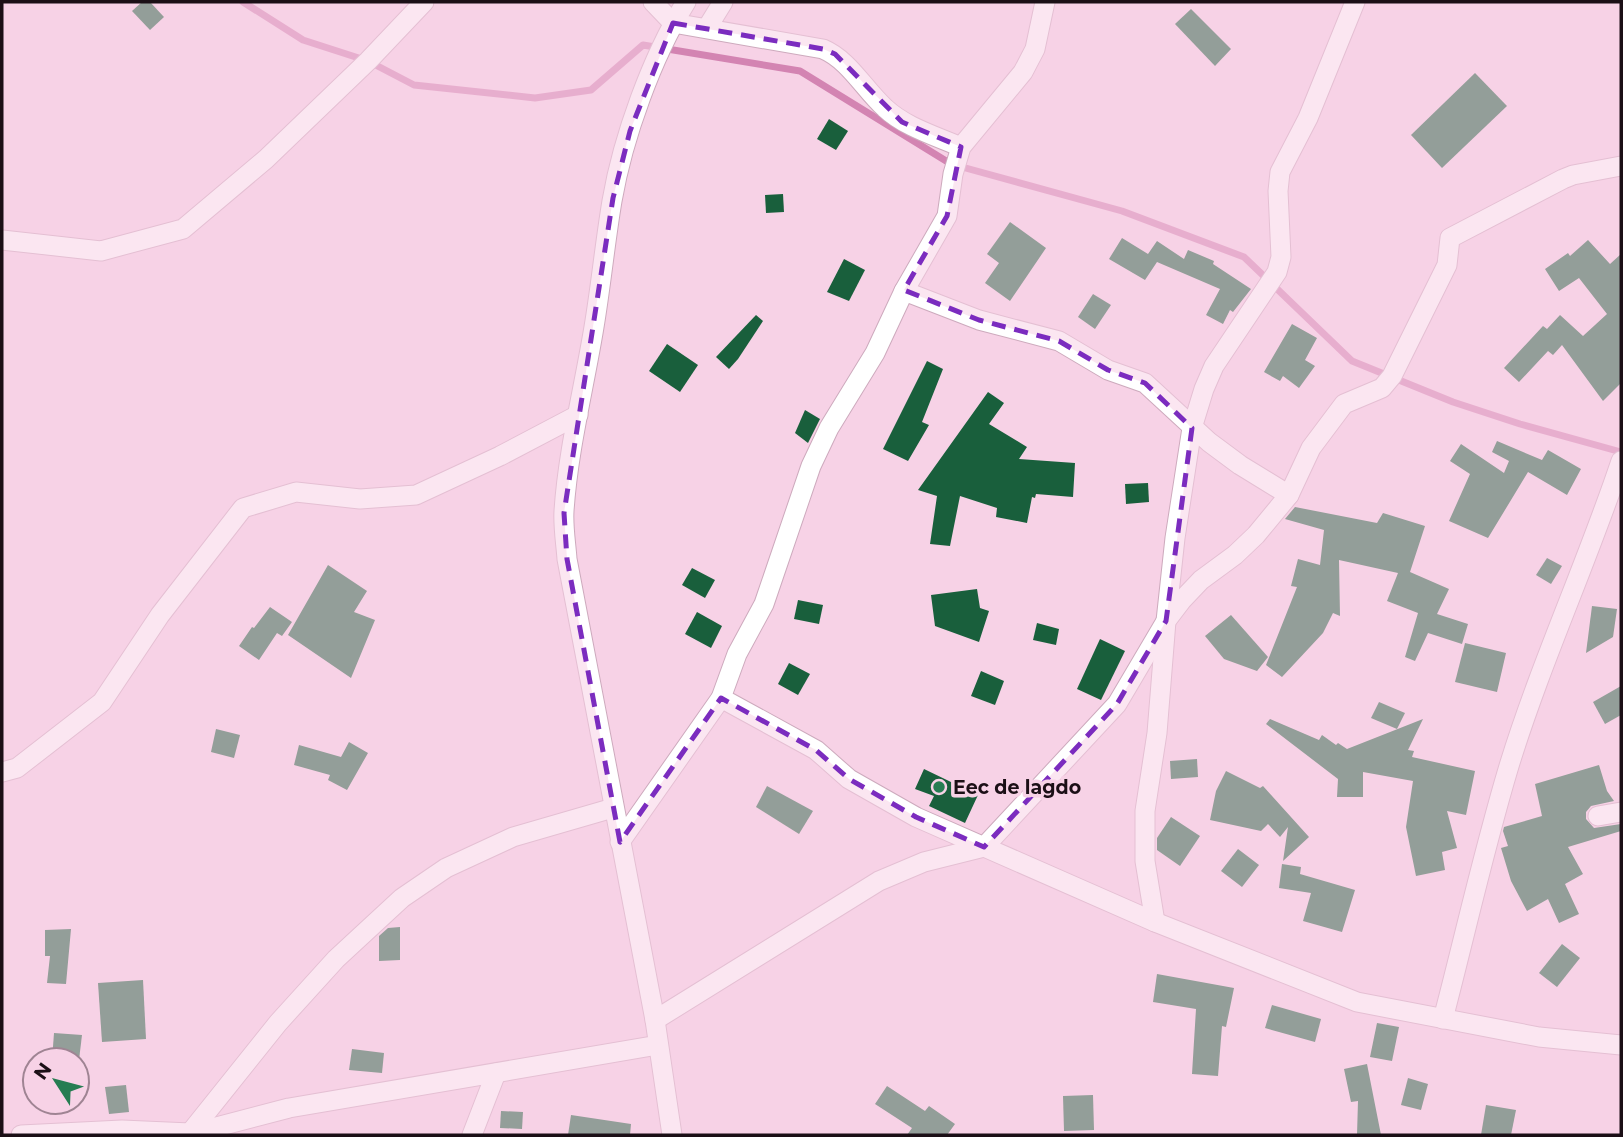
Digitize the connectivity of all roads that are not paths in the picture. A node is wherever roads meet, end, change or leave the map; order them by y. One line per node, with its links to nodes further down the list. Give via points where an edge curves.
1 (424, 2): 11 (street, via 266,159 183,229 101,251)
2 (653, 2): 7 (street)
3 (686, 2): 7 (street)
4 (723, 2): 8 (street)
5 (1045, 2): 9 (street, via 1035,49 1023,72)
6 (1354, 2): 14 (street, via 1308,117 1280,172 1281,257 1277,272 1214,366)
7 (673, 23): 8 (street); 13 (street, via 631,131 613,198)
8 (707, 29): 9 (street, via 835,54 902,121)
9 (961, 147): 12 (street, via 947,216)
10 (1621, 166): 16 (street, via 1563,179 1450,238 1447,265 1392,376 1382,388 1344,404 1311,448)
11 (2, 240)
12 (904, 290): 14 (street, via 979,320 1059,341 1108,370 1145,383); 18 (street, via 875,353 811,466 764,604 737,654)
13 (578, 415): 19 (street, via 416,495 360,499 296,492 243,508 160,615 102,702 17,768); 20 (street, via 564,513 567,559)
14 (1192, 428): 16 (street); 17 (street)
15 (1621, 461): 26 (street, via 1509,766)
16 (1289, 495): 17 (street, via 1256,535 1201,580)
17 (1166, 621): 24 (street, via 1117,704); 25 (street, via 1145,811 1145,861)
18 (721, 698): 23 (street); 24 (street, via 816,750 849,779 916,817)
19 (2, 772)
20 (613, 808): 23 (street); 31 (street, via 513,836 446,868 402,898 336,959)
21 (1621, 812): 22 (street)
22 (1598, 816)
23 (620, 842): 27 (street)
24 (984, 846): 25 (street); 27 (street, via 924,862 879,881)
25 (1155, 922): 26 (street, via 1357,1002)
26 (1443, 1018): 29 (street, via 1539,1037)
27 (655, 1020): 28 (street)
28 (658, 1045): 30 (street); 34 (street)
29 (1621, 1045)
30 (496, 1073): 31 (street, via 289,1108); 33 (street)
31 (187, 1134): 32 (street, via 122,1130)
32 (21, 1135)
33 (472, 1135)
34 (672, 1135)

